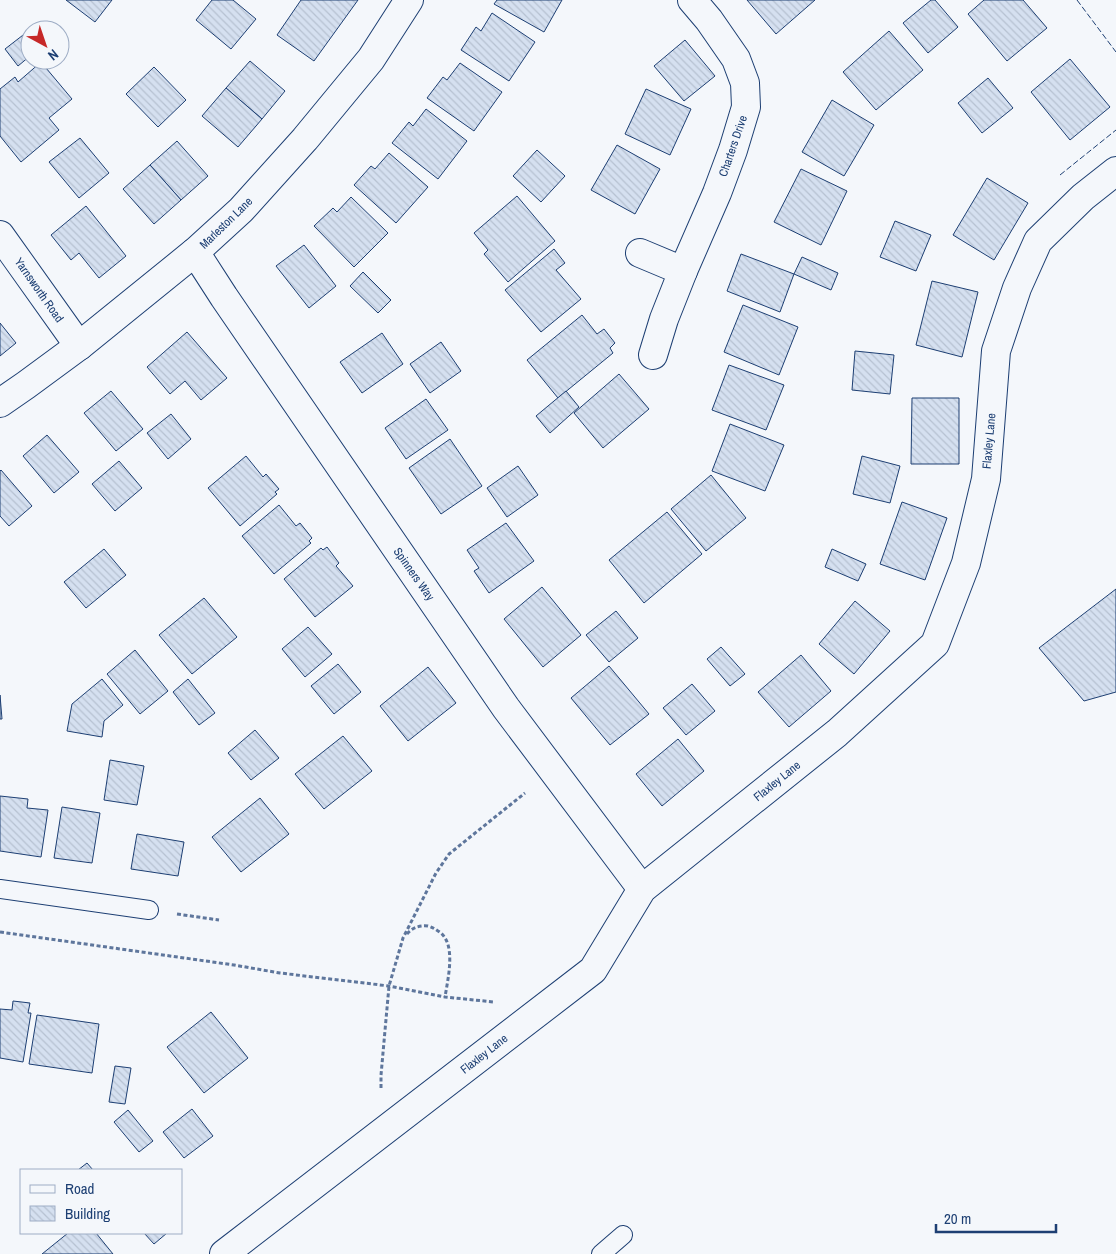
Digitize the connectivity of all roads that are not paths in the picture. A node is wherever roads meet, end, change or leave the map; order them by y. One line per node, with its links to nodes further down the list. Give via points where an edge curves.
1 (409, 0): 5 (street, Marleston Lane, via 371,58 305,139 241,210)
2 (692, 0): 7 (street, Charters Drive, via 736,59 745,82 746,107 727,167)
3 (1116, 171): 12 (street, Flaxley Lane, via 1038,241 1016,288 996,351 986,479 966,563 935,644 837,733)
4 (0, 235): 8 (street, Yarnsworth Road)
5 (195, 252): 8 (street, Marleston Lane); 12 (street, Spinners Way, via 501,700)
6 (640, 253): 7 (street)
7 (682, 271): 9 (street, Charters Drive)
8 (79, 346): 10 (street, Marleston Lane)
9 (653, 355)
10 (0, 404)
11 (0, 889): 13 (lane)
12 (642, 889): 15 (street, Flaxley Lane, via 593,970)
13 (149, 910)
14 (623, 1235): 16 (lane)
15 (224, 1254)
16 (601, 1254)

